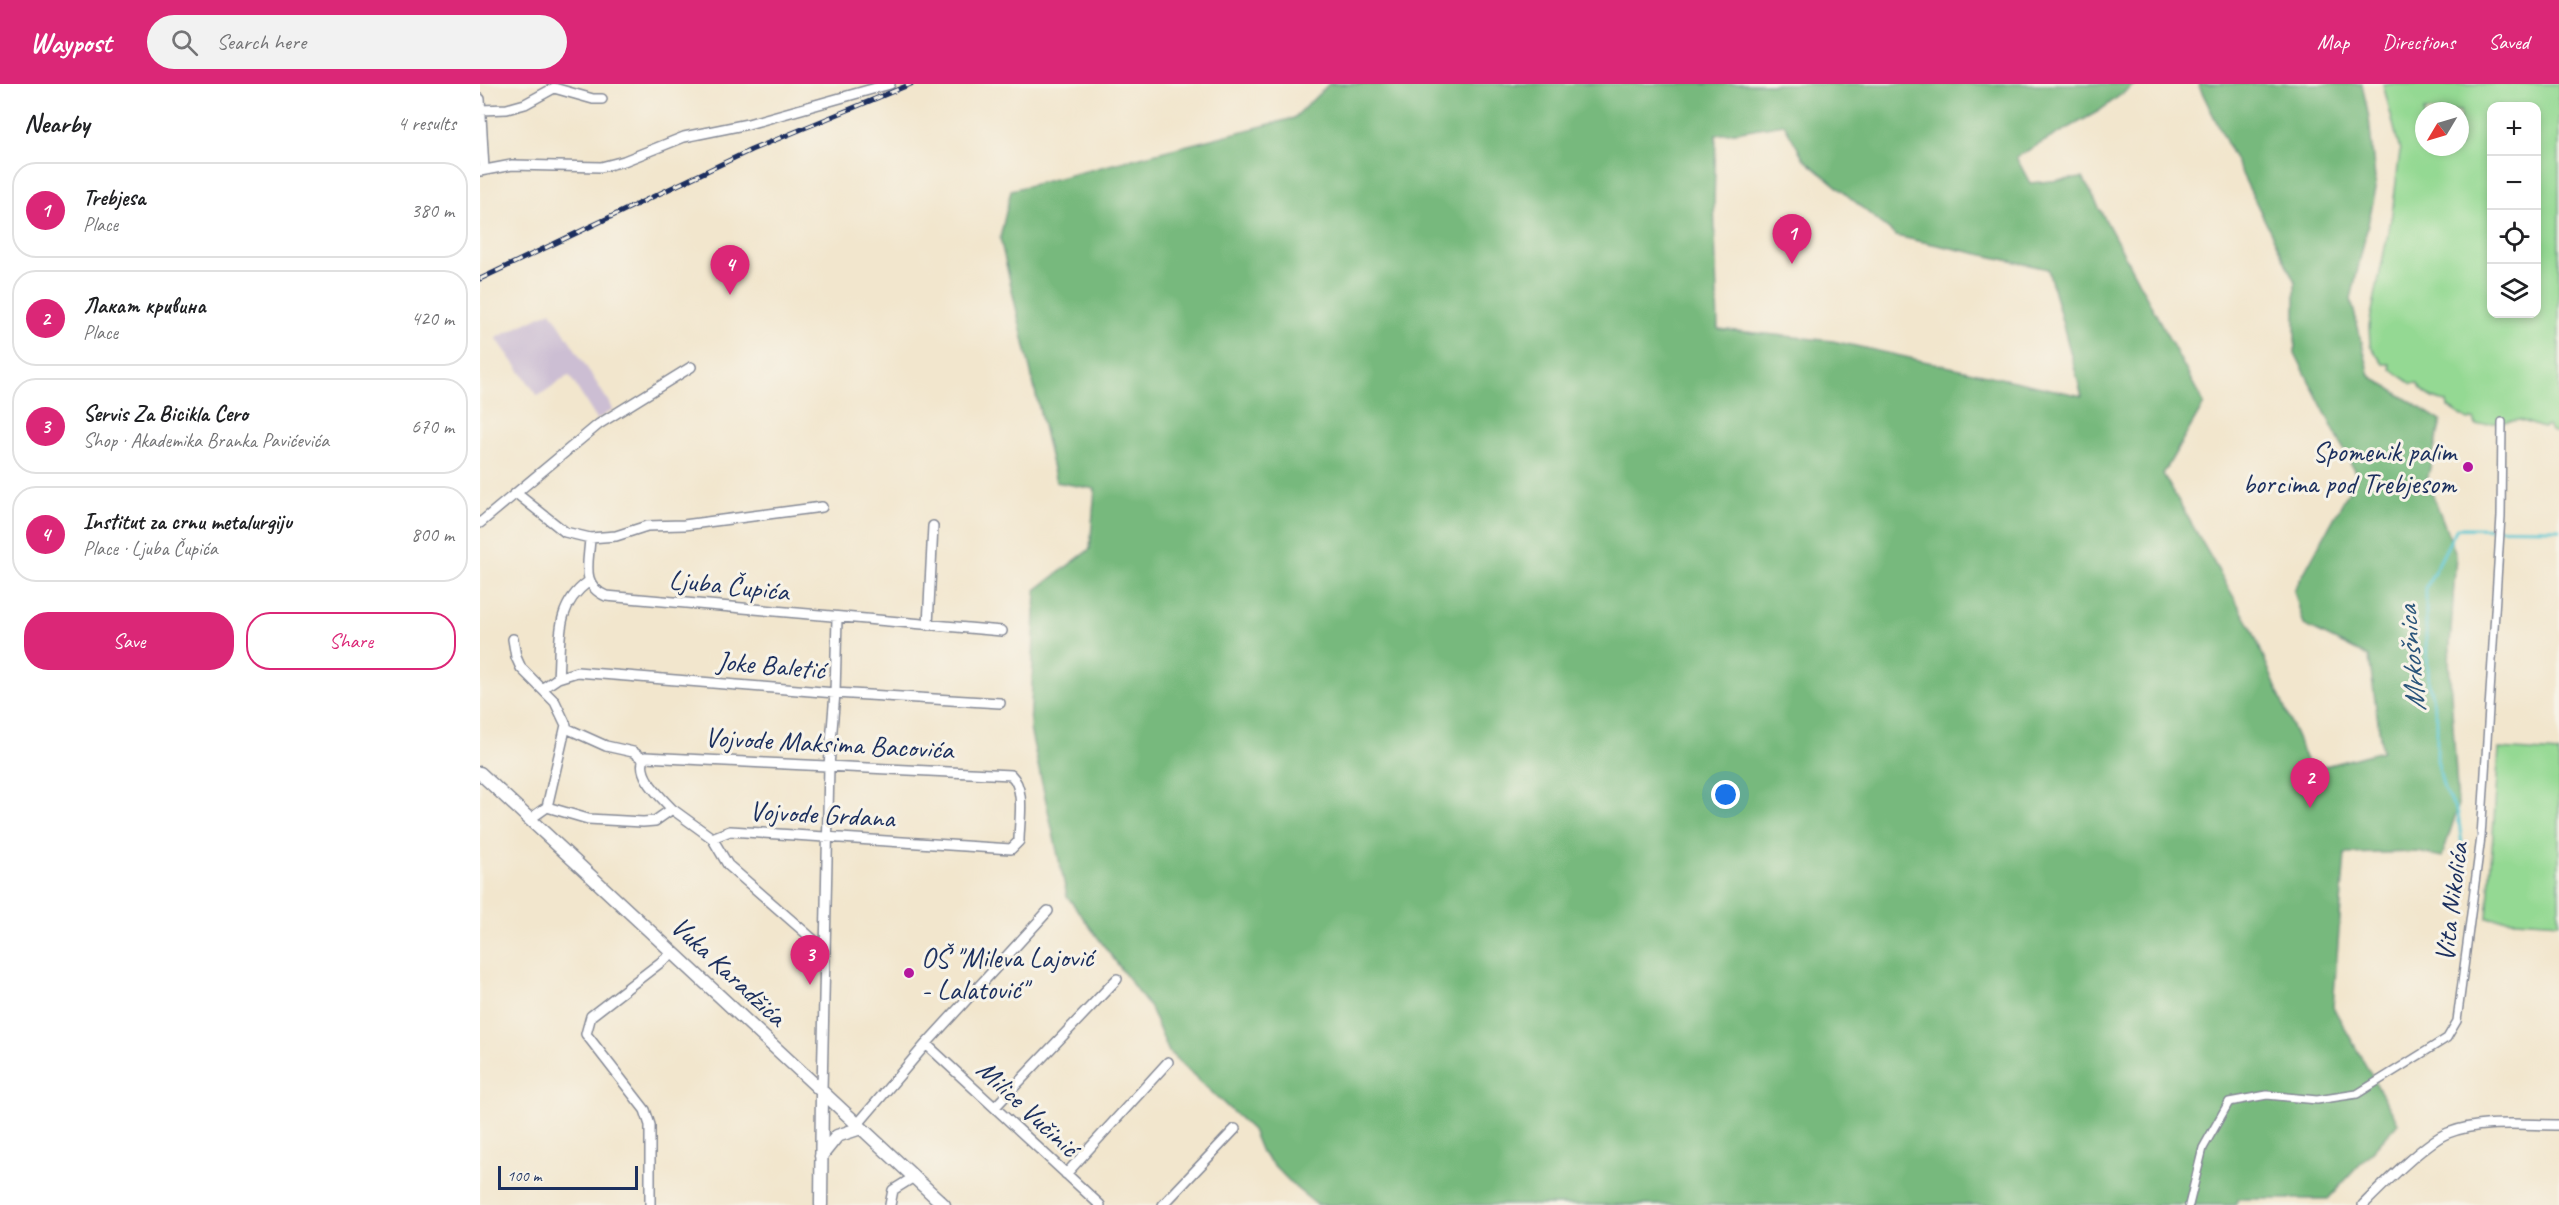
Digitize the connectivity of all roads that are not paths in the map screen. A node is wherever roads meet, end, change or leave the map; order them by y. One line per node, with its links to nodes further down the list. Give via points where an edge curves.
1 (890, 84): 2 (street)
2 (870, 86): 6 (street, via 748,124 684,137 601,167 512,165)
3 (480, 99): 5 (street)
4 (602, 99): 5 (street, via 554,88 525,104)
5 (481, 110): 6 (street)
6 (482, 170)
7 (691, 367): 9 (street, via 599,424)
8 (2502, 422): 53 (street, Vita Nikolića, via 2501,516 2480,843 2457,1021 2447,1038 2357,1094 2317,1100 2267,1095 2229,1101 2203,1148)
9 (516, 494): 11 (street); 13 (street, via 565,532)
10 (822, 507): 13 (street, via 684,525 646,526 616,536)
11 (480, 523)
12 (933, 526): 16 (street)
13 (590, 538): 14 (street)
14 (588, 582): 15 (street, Ljuba Čupića, via 606,596); 19 (street, via 574,592 563,611)
15 (837, 618): 16 (street, Ljuba Čupića); 21 (street)
16 (928, 625): 17 (street, Ljuba Čupića)
17 (1002, 631)
18 (513, 639): 20 (street, via 521,668)
19 (558, 678): 20 (street, Joke Baletić); 21 (street, Joke Baletić, via 577,672)
20 (543, 688): 23 (street, via 555,702)
21 (835, 693): 22 (street, Joke Baletić); 25 (street)
22 (1000, 703)
23 (566, 728): 24 (street, Vojvode Maksima Bacovića); 28 (street)
24 (644, 758): 25 (street, Vojvode Maksima Bacovića); 29 (street, Vojvode Grdana, via 648,780)
25 (829, 766): 27 (street, Vojvode Maksima Bacovića); 31 (street)
26 (480, 773): 30 (street, Vuka Karadžića)
27 (1011, 775): 31 (street, Vojvode Grdana, via 1018,781 1019,792 1019,841 1011,849)
28 (547, 807): 29 (street, via 588,819 643,822 655,821); 30 (street)
29 (672, 809): 32 (street, Vojvode Grdana)
30 (530, 819): 35 (street, Vuka Karadžića)
31 (827, 835): 32 (street, Vojvode Grdana, via 730,831); 34 (street)
32 (712, 838): 34 (street, via 728,865)
33 (1048, 911): 37 (street)
34 (825, 949): 39 (street)
35 (674, 952): 39 (street, Vuka Karadžića); 47 (street, via 591,1016 586,1034 645,1110 650,1125)
36 (1117, 979): 40 (street)
37 (926, 1044): 40 (street, Milice Vučinić); 42 (street)
38 (1168, 1062): 45 (street)
39 (822, 1092): 42 (street, Vuka Karadžića); 44 (street)
40 (994, 1107): 45 (street, Milice Vučinić)
41 (2559, 1125): 54 (street, via 2485,1126 2447,1134 2402,1168)
42 (859, 1126): 44 (street, via 837,1136); 46 (street, Vuka Karadžića)
43 (1235, 1129): 52 (street)
44 (821, 1156): 48 (street)
45 (1066, 1174): 51 (street, Milice Vučinić)
46 (914, 1177): 49 (street, via 893,1190); 50 (street, Vuka Karadžića)
47 (650, 1205)
48 (821, 1205)
49 (890, 1205)
50 (944, 1205)
51 (1100, 1205)
52 (1163, 1205)
53 (2189, 1205)
54 (2363, 1205)

